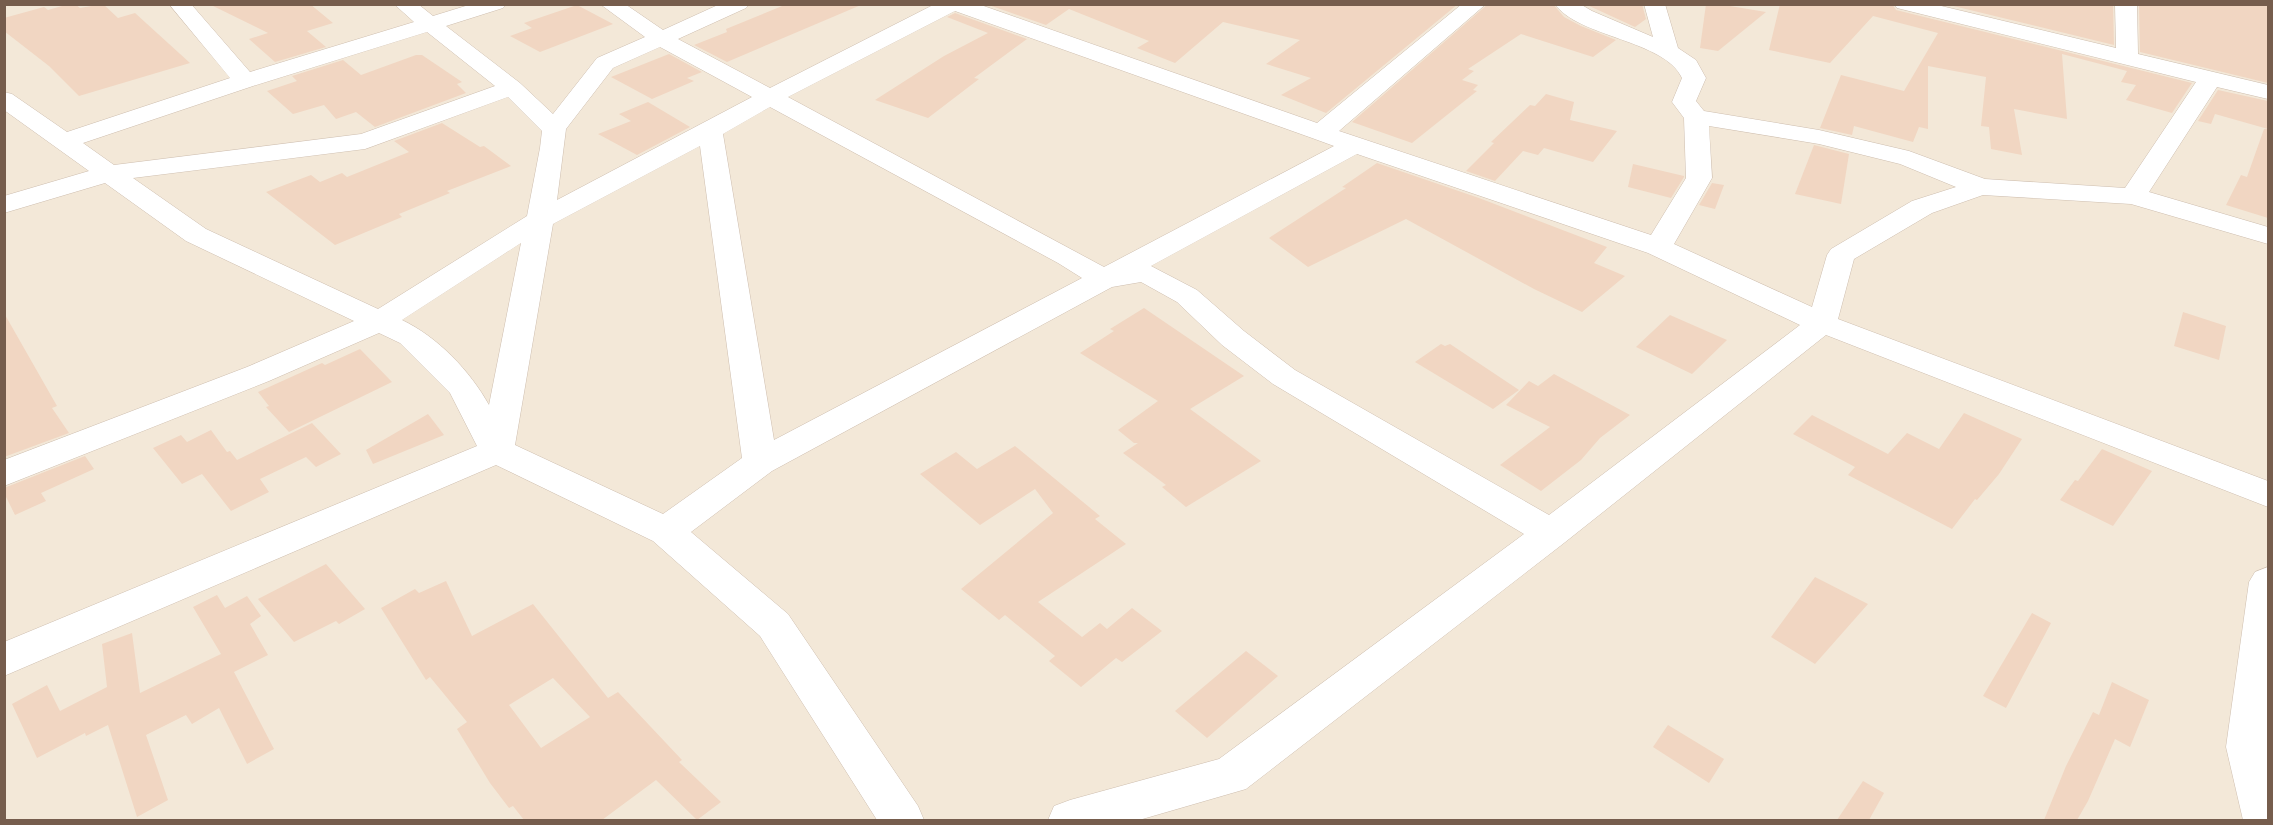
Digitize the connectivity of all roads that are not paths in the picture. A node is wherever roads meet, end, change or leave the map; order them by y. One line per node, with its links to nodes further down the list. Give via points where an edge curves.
1 (179, 4): 18 (street)
2 (404, 4): 13 (street)
3 (496, 4): 13 (street)
4 (610, 4): 14 (street)
5 (739, 4): 14 (street)
6 (954, 4): 21 (street); 26 (street)
7 (1476, 4): 26 (street)
8 (1565, 4): 15 (street, via 1584,16)
9 (1654, 4): 15 (street)
10 (1904, 4): 16 (street)
11 (2126, 4): 16 (street)
12 (674, 13): 14 (street)
13 (431, 26): 18 (street); 19 (street)
14 (662, 39): 21 (street); 24 (street, via 605,63)
15 (1668, 51): 23 (street, via 1688,66 1694,78 1684,102)
16 (2127, 57): 17 (street)
17 (2211, 76): 20 (street); 31 (street)
18 (246, 81): 27 (street)
19 (512, 88): 24 (street); 29 (street, via 365,141)
20 (2268, 92)
21 (770, 97): 25 (street); 36 (street)
22 (4, 99): 27 (street)
23 (1696, 117): 30 (street, via 1819,137 1909,159); 35 (street, via 1698,178)
24 (554, 129): 33 (street)
25 (710, 131): 33 (street); 40 (street)
26 (1321, 133): 28 (street)
27 (62, 142): 29 (street)
28 (1355, 145): 35 (street); 36 (street)
29 (109, 174): 32 (street); 37 (street, via 196,236)
30 (1981, 187): 31 (street); 38 (street, via 1922,207 1841,255)
31 (2133, 196): 34 (street)
32 (4, 205)
33 (539, 220): 37 (street); 39 (street)
34 (2268, 236)
35 (1658, 247): 38 (street)
36 (1104, 279): 40 (street); 44 (street, via 1146,273 1187,296 1284,377)
37 (380, 321): 39 (street, via 411,336 463,387); 41 (street, via 258,374)
38 (1822, 322): 42 (street); 44 (street)
39 (497, 451): 43 (street); 46 (street)
40 (760, 462): 43 (street)
41 (4, 474)
42 (2268, 494)
43 (666, 531): 47 (street, via 774,625)
44 (1551, 533): 48 (street, via 1230,775)
45 (2268, 582): 49 (street, via 2247,747)
46 (4, 660)
47 (902, 820)
48 (1070, 820)
49 (2265, 820)

